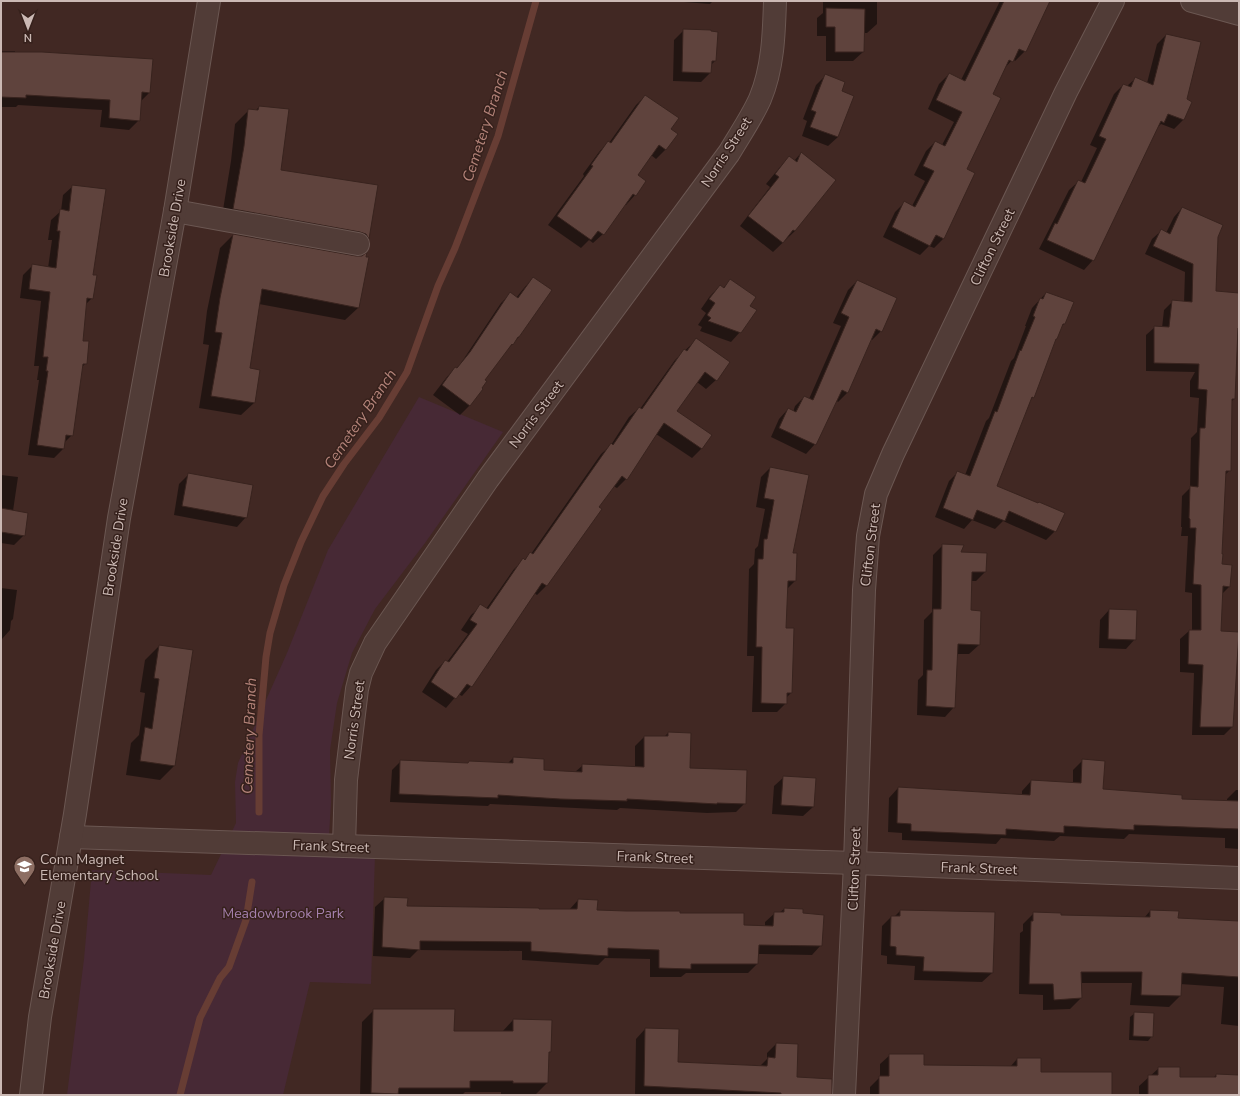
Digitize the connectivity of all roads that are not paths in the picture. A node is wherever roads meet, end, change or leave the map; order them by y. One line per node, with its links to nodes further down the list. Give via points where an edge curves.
1 (209, 1): 6 (street, Brookside Drive)
2 (775, 1): 9 (street, Norris Street, via 770,65 760,99 730,153 488,479 375,643 361,673 357,689 346,780)
3 (1113, 1): 10 (street, Clifton Street, via 1066,92 892,454 876,494 868,536 864,590)
4 (1192, 1): 5 (street)
5 (1239, 14)
6 (175, 211): 7 (street); 8 (street, Brookside Drive, via 119,518)
7 (358, 244)
8 (71, 837): 9 (street, Frank Street); 12 (street, Brookside Drive, via 40,1017)
9 (344, 846): 10 (street, Frank Street)
10 (854, 863): 11 (street, Frank Street); 13 (street, Clifton Street)
11 (1239, 878)
12 (30, 1095)
13 (844, 1095)

